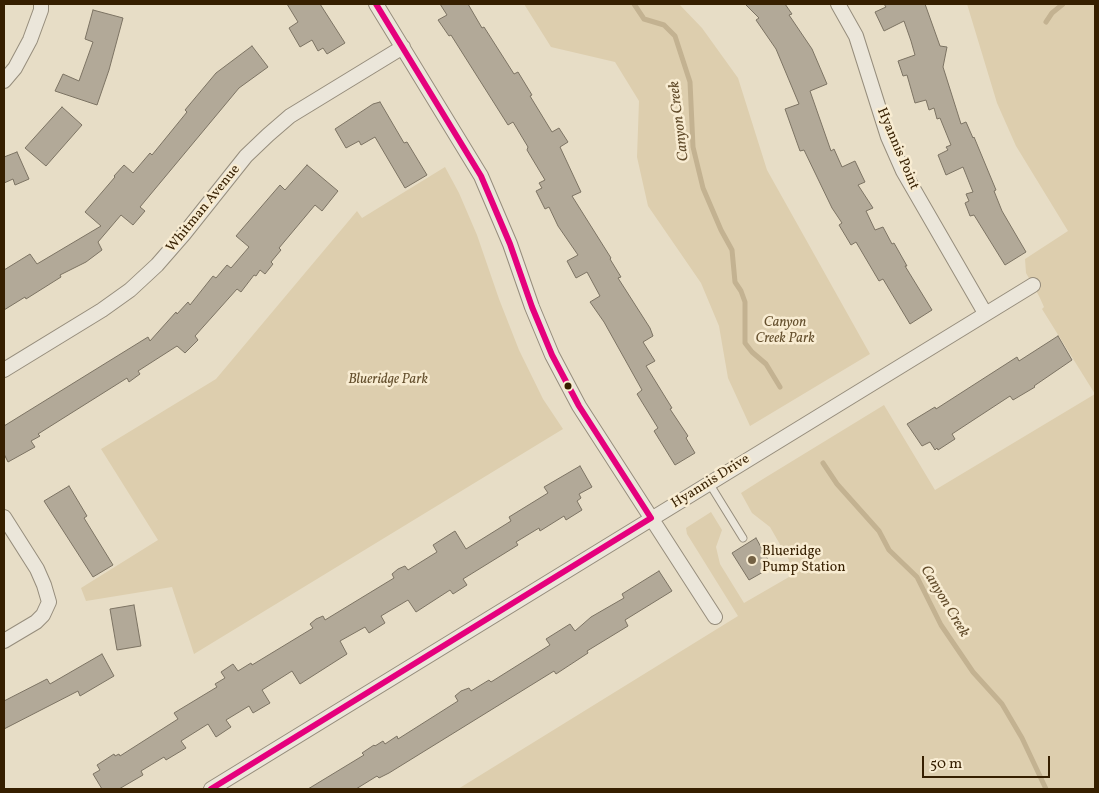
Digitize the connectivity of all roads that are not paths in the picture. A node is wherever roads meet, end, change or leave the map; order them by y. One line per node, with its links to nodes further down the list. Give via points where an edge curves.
1 (41, 4): 5 (street, via 30,40)
2 (376, 4): 4 (street)
3 (838, 4): 7 (street, Hyannis Point, via 856,36 888,137 903,171)
4 (403, 47): 8 (street, Whitman Avenue, via 290,116 246,156 168,253 130,290); 11 (street, via 481,176 552,355 579,406)
5 (4, 81)
6 (1033, 285): 7 (street, Hyannis Drive)
7 (985, 313): 9 (street, Hyannis Drive)
8 (4, 370)
9 (709, 483): 11 (street, Hyannis Drive); 12 (lane)
10 (4, 516): 14 (street, via 36,569 49,602 44,615 36,622)
11 (651, 518): 13 (street); 15 (street, Hyannis Drive)
12 (743, 538)
13 (715, 617)
14 (4, 641)
15 (211, 789)

